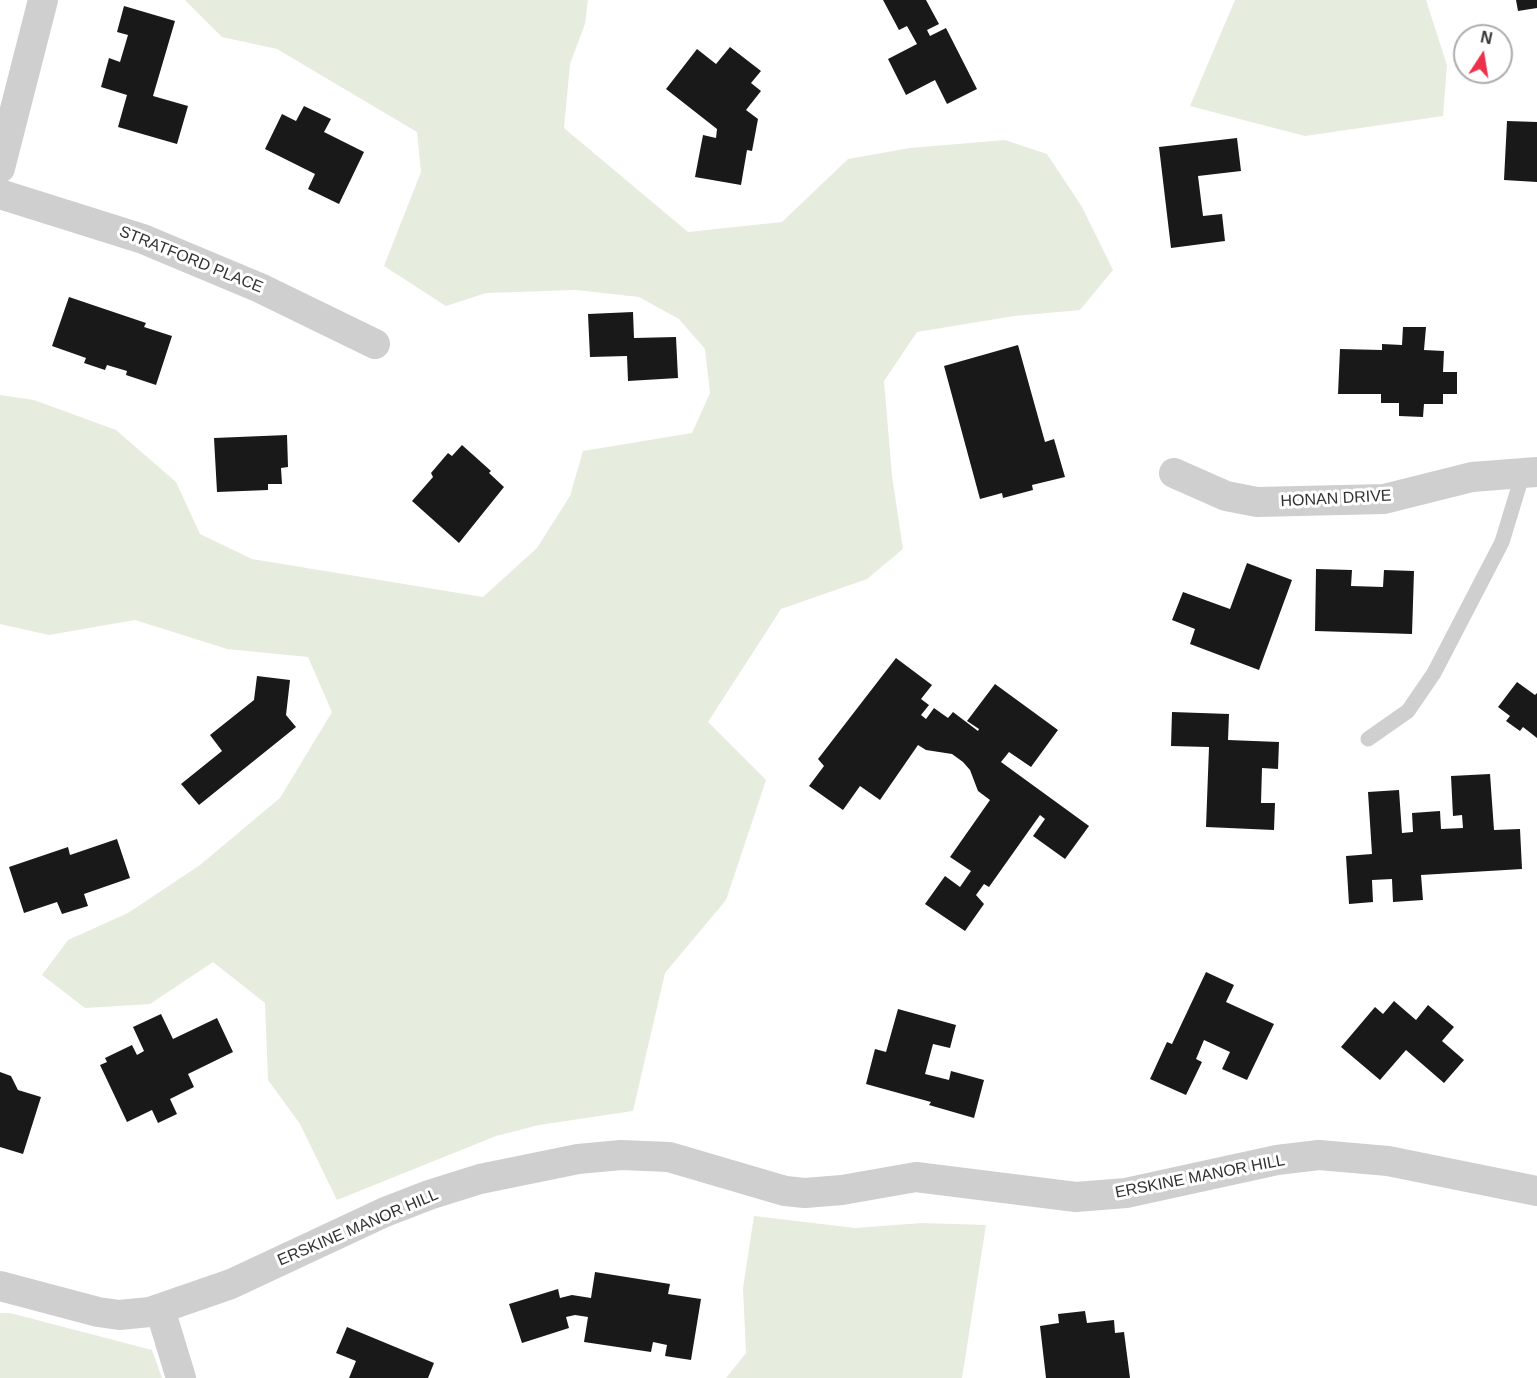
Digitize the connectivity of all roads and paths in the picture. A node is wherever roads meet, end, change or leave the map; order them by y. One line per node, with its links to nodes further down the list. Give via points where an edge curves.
1 (43, 0): 2 (street)
2 (0, 168)
3 (0, 194): 4 (street, STRATFORD PLACE, via 143,238 260,288)
4 (375, 344)
5 (1174, 473): 6 (street, HONAN DRIVE, via 1226,496 1266,502 1384,499 1472,477)
6 (1530, 473): 7 (lane, via 1502,542 1434,673 1408,711)
7 (1368, 739)
8 (1537, 1191): 10 (street, ERSKINE MANOR HILL, via 1389,1161 1319,1155 1277,1160 1126,1193 1076,1197 916,1177 805,1192 785,1191 669,1156 621,1155 578,1159 480,1179 429,1195 231,1284)
9 (0, 1286): 10 (street, ERSKINE MANOR HILL, via 98,1312 119,1315)
10 (160, 1309): 11 (street)
11 (181, 1378)

